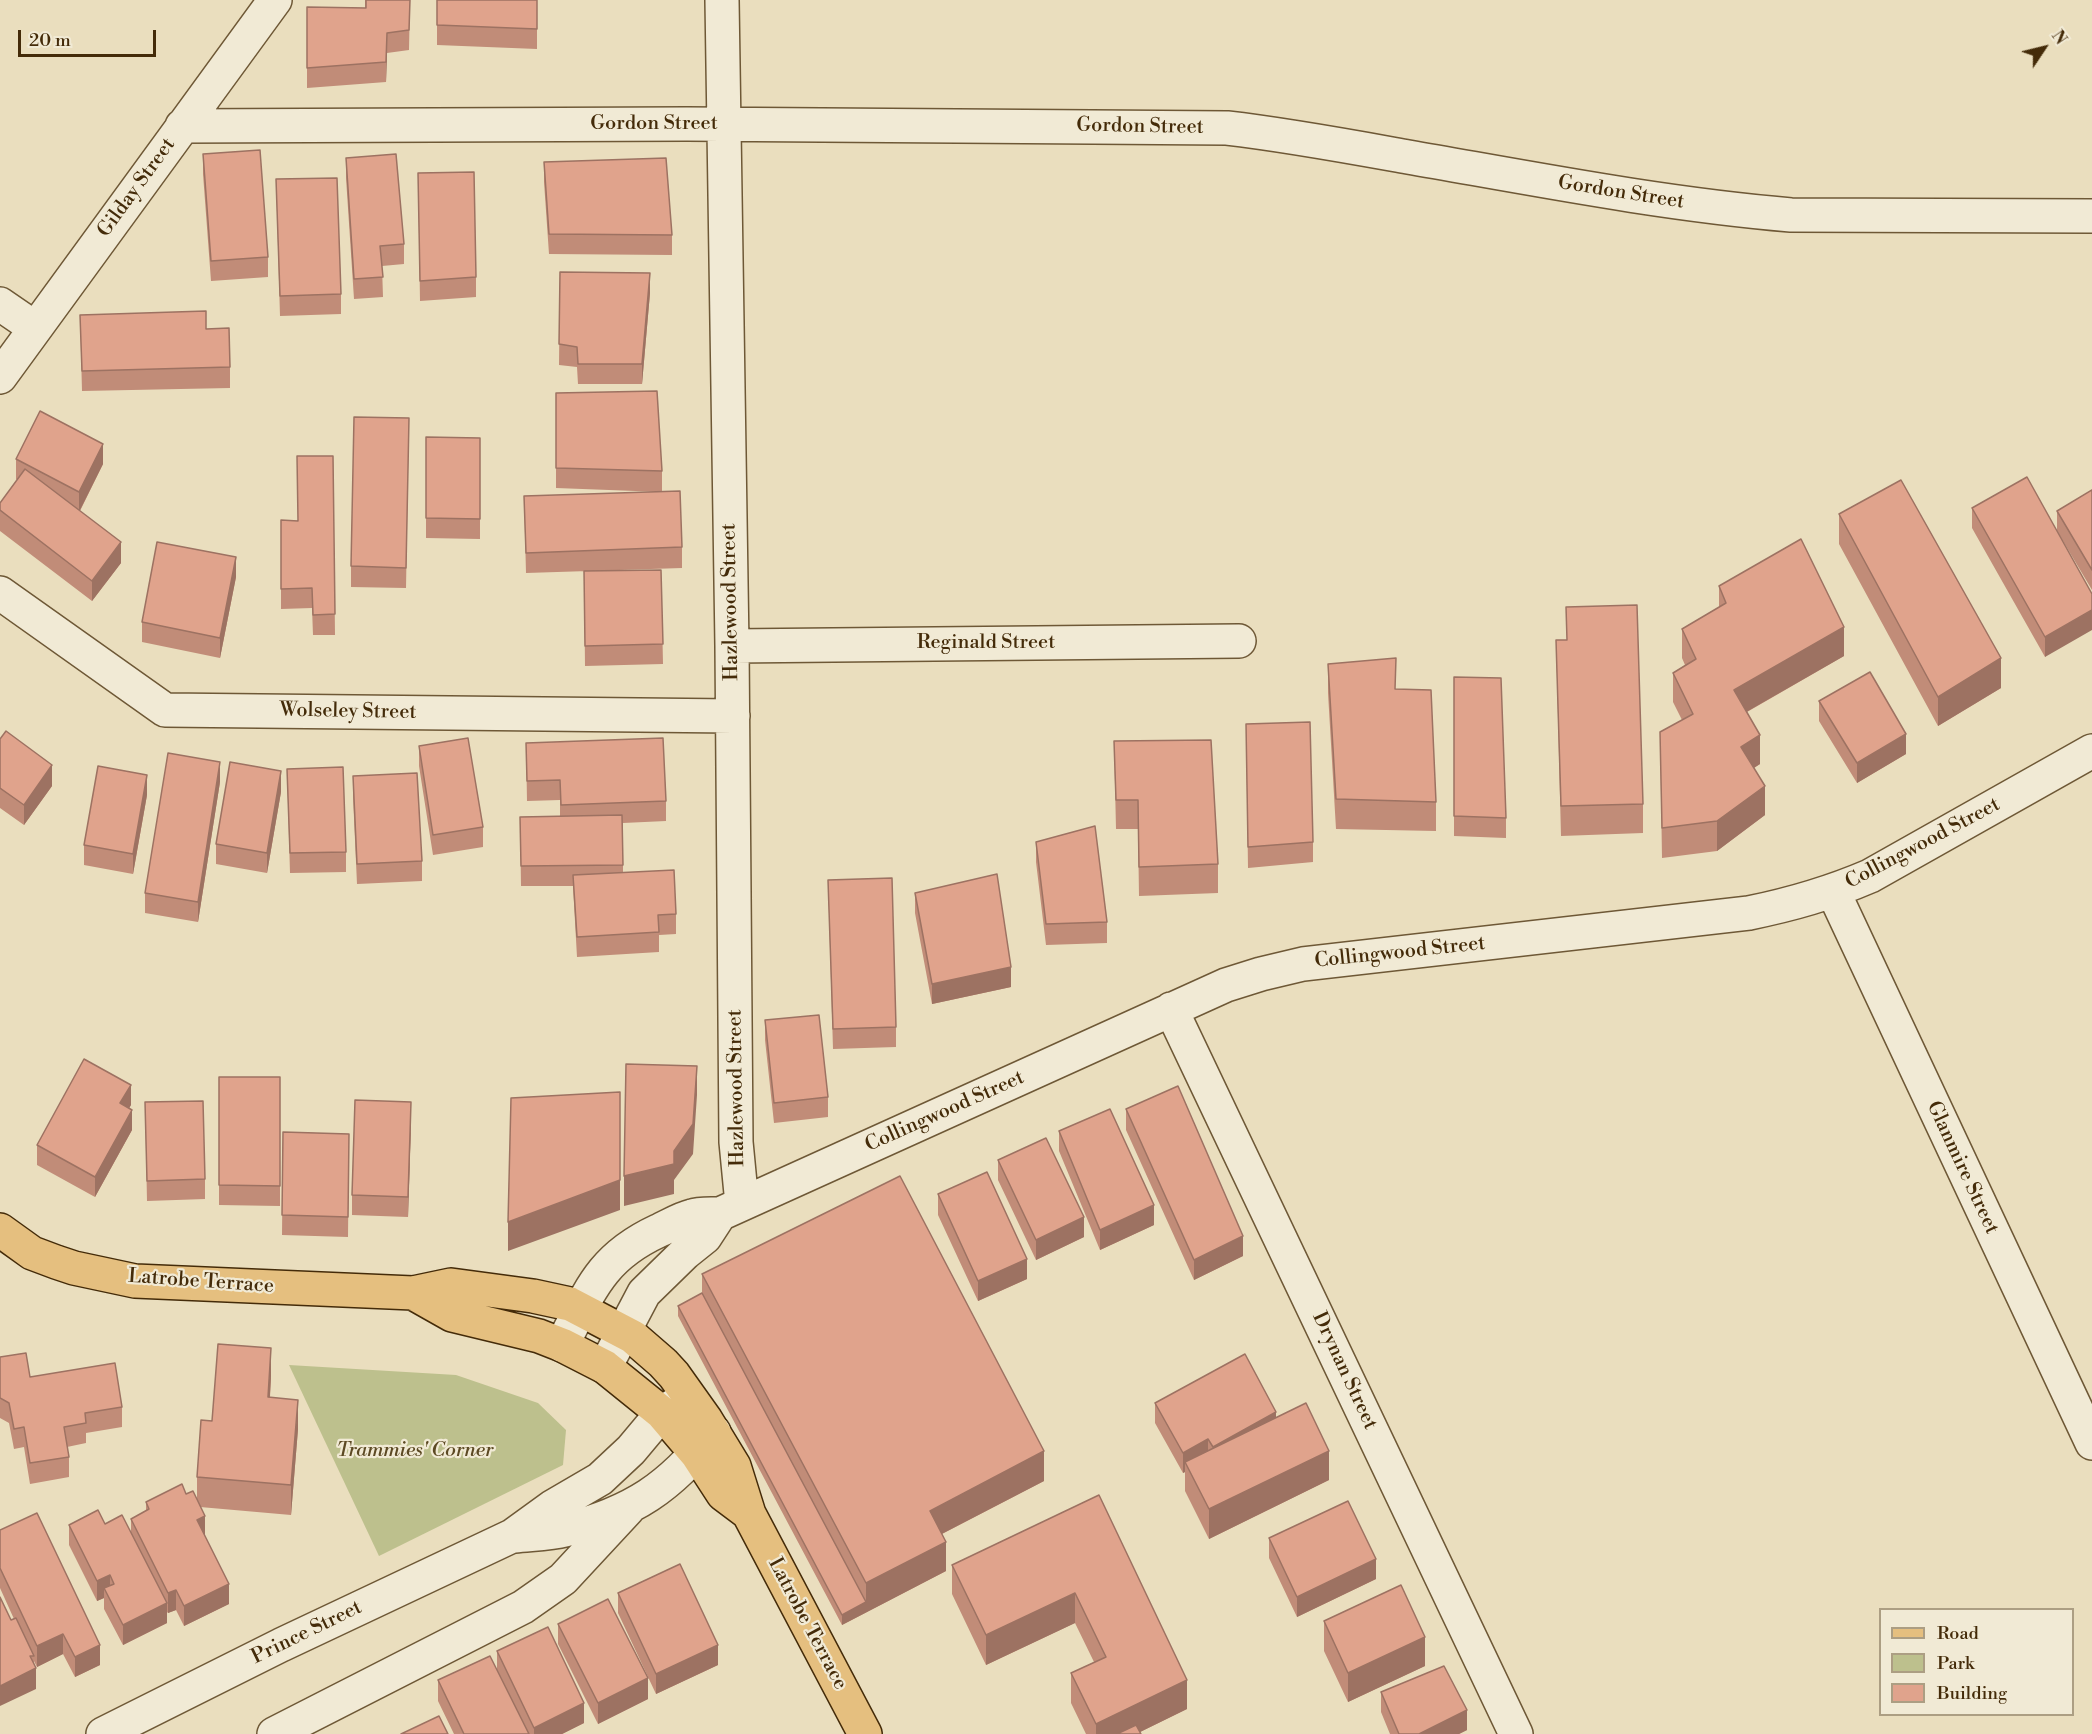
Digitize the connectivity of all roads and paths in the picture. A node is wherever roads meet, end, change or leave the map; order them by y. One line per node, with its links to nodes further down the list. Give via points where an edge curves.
1 (275, 0): 4 (street, Gilday Street)
2 (722, 0): 3 (street, Hazlewood Street)
3 (723, 124): 4 (street, Gordon Street); 5 (street, Gordon Street, via 1227,129 1310,139 1635,197 1745,211 1791,215); 11 (street, Hazlewood Street)
4 (182, 126): 7 (street, Gilday Street)
5 (2092, 216)
6 (0, 303): 7 (street)
7 (35, 328): 8 (street, Gilday Street)
8 (0, 377)
9 (0, 593): 12 (street, Wolseley Street, via 165,710)
10 (1239, 641): 11 (street, Reginald Street)
11 (732, 646): 12 (street, Hazlewood Street)
12 (733, 716): 16 (street, Hazlewood Street, via 736,1142)
13 (2092, 751): 14 (street, Collingwood Street, via 1870,876)
14 (1833, 891): 15 (street, Collingwood Street, via 1797,904 1749,913 1303,964 1261,974); 26 (street, Glanmire Street)
15 (1171, 1009): 16 (street, Collingwood Street); 32 (street, Drynan Street)
16 (731, 1209): 19 (street, Collingwood Street, via 693,1215 625,1249 607,1265); 20 (street, via 644,1293)
17 (0, 1230): 18 (main road, Latrobe Terrace, via 32,1253 74,1268 135,1281)
18 (412, 1293): 19 (main road, Latrobe Terrace, via 451,1285 533,1296); 21 (main road, Latrobe Terrace, via 452,1315)
19 (581, 1309): 20 (main road, Latrobe Terrace); 21 (street, Collingwood Street)
20 (623, 1331): 22 (street); 23 (main road, Latrobe Terrace, via 663,1363)
21 (562, 1345): 22 (main road, Latrobe Terrace)
22 (605, 1367): 24 (main road, Latrobe Terrace)
23 (689, 1396): 24 (street, Prince Street); 25 (main road, Latrobe Terrace)
24 (662, 1413): 25 (main road, Latrobe Terrace); 28 (street, Prince Street, via 608,1473)
25 (705, 1443): 27 (street, Prince Street, via 662,1487); 31 (main road, Latrobe Terrace, via 723,1494 749,1514)
26 (2092, 1443)
27 (628, 1509): 28 (street, Prince Street, via 564,1530); 30 (street, Prince Street, via 563,1579 531,1603)
28 (512, 1536): 29 (street, Prince Street)
29 (103, 1734)
30 (274, 1734)
31 (865, 1734)
32 (1516, 1734)

